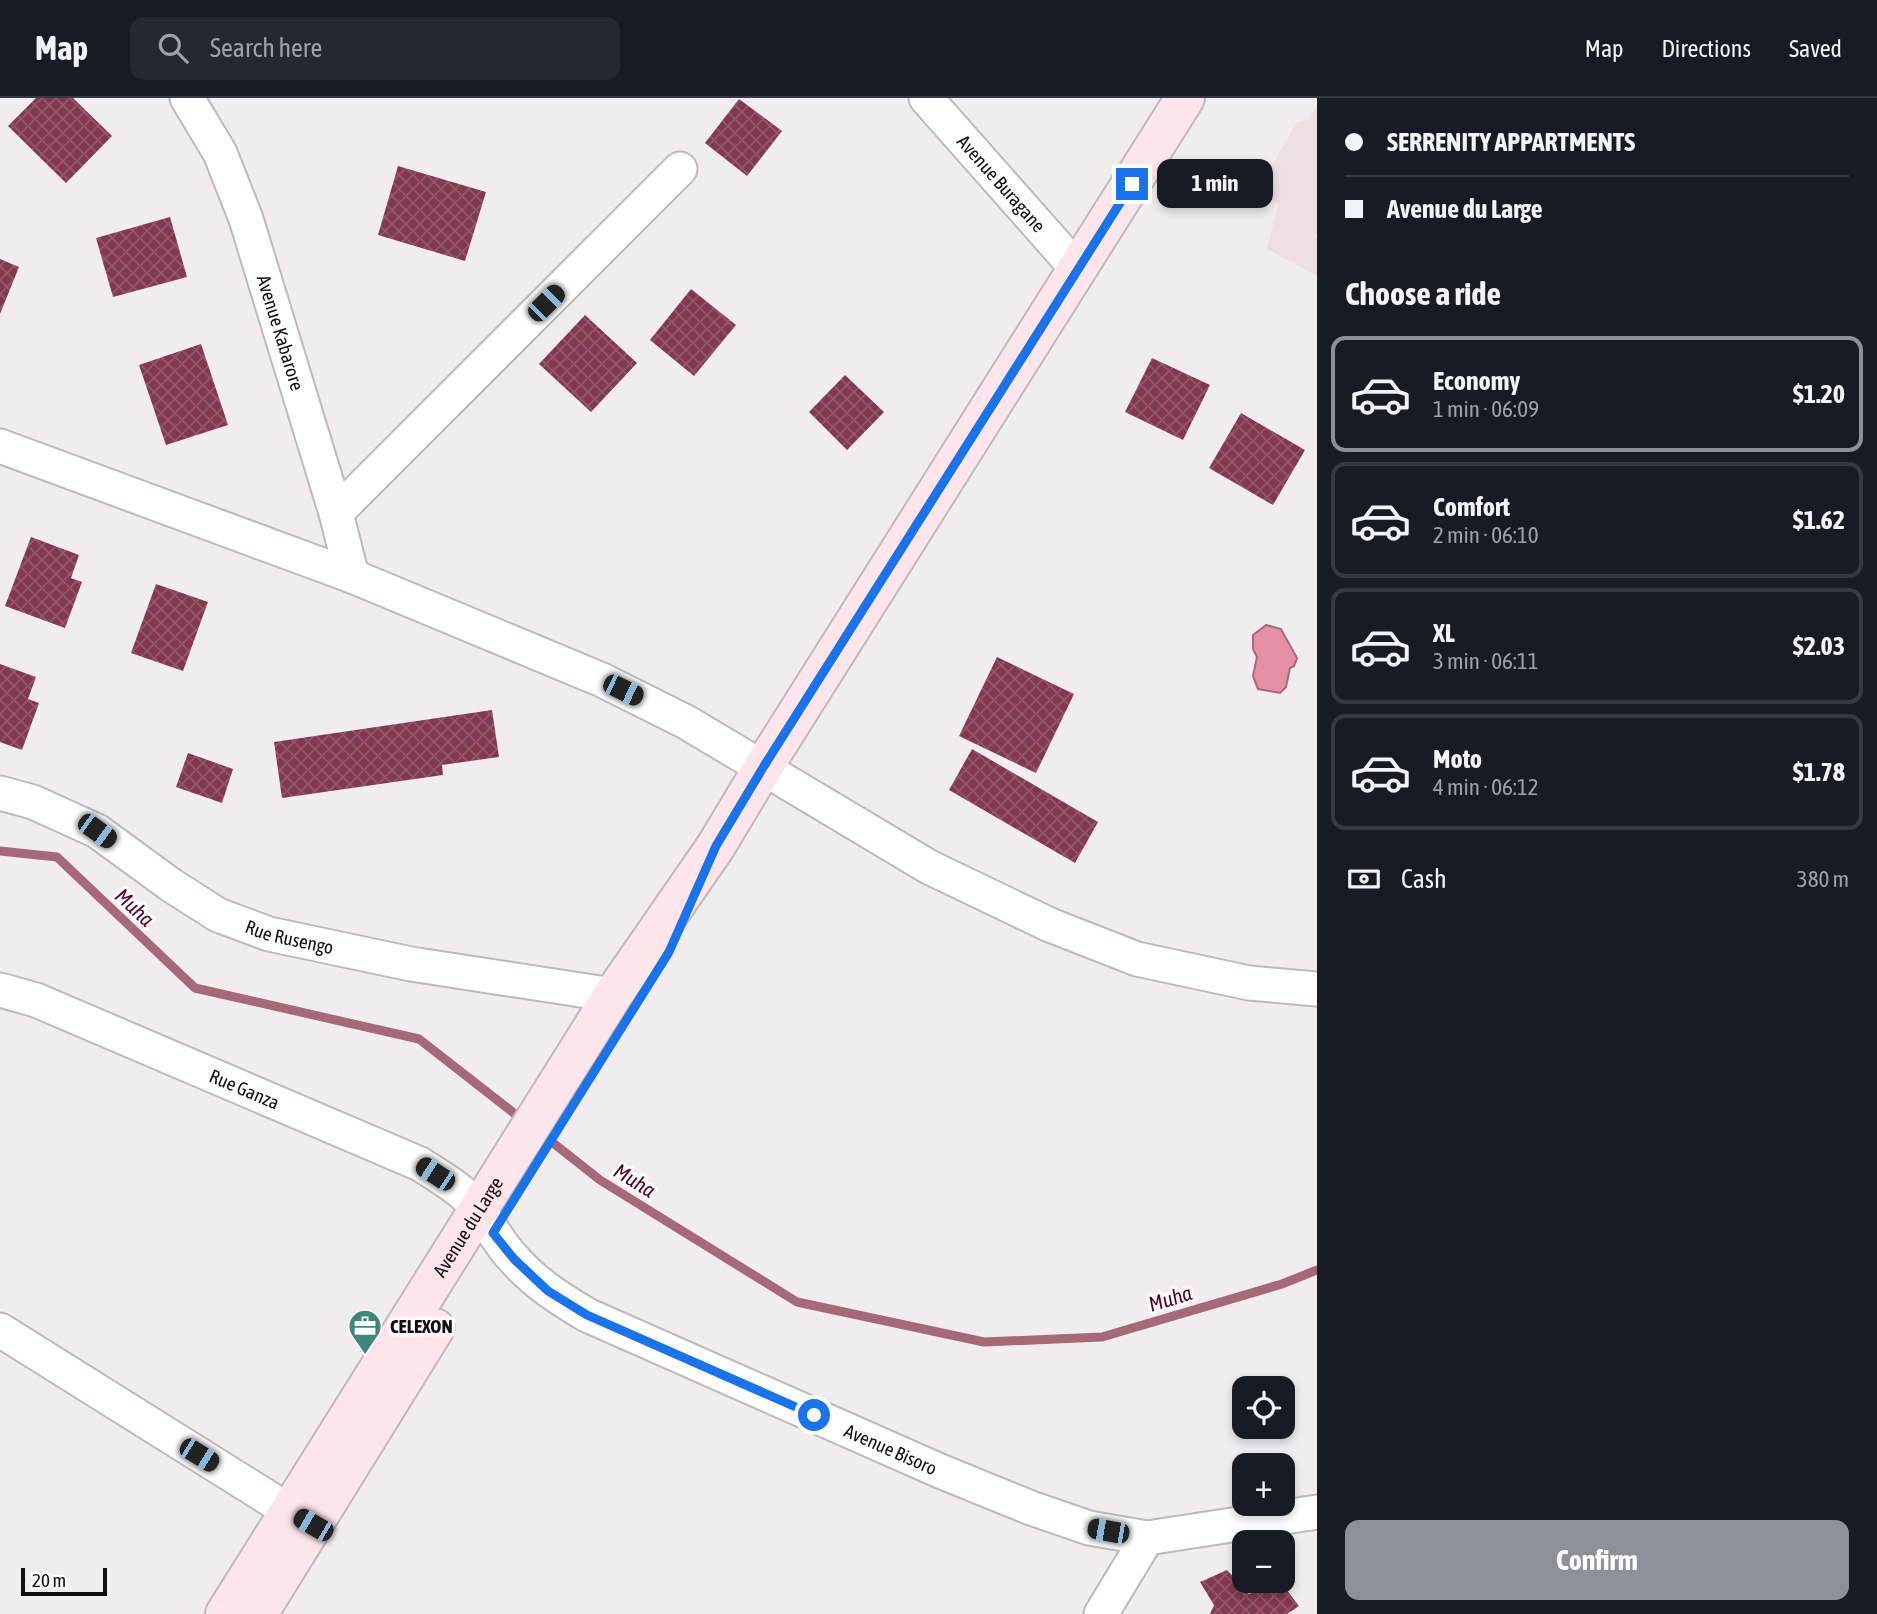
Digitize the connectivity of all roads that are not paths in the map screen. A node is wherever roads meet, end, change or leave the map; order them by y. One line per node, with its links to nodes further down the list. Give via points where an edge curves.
1 (187, 98): 7 (street, Avenue Kabarore, via 220,153 246,219)
2 (926, 98): 5 (street, Avenue Buragane)
3 (1185, 98): 5 (main road, Avenue du Large)
4 (680, 169): 7 (street)
5 (1078, 270): 9 (main road, Avenue du Large)
6 (0, 446): 8 (street)
7 (336, 513): 8 (street, Avenue Kabarore)
8 (352, 576): 9 (street, via 602,680)
9 (764, 766): 11 (main road, Avenue du Large); 12 (street, via 929,867 1050,925 1137,959 1249,983)
10 (0, 793): 14 (street, Rue Rusengo, via 33,802 97,831 218,915 269,934 411,964)
11 (716, 846): 14 (main road, Avenue du Large); 15 (main road, Avenue du Large, via 669,952)
12 (1317, 989)
13 (0, 990): 16 (street, Rue Ganza, via 36,1000 420,1164 450,1184)
14 (613, 995): 15 (main road, Avenue du Large)
15 (566, 1094): 16 (main road, Avenue du Large)
16 (486, 1221): 19 (main road, Avenue du Large); 20 (street, Avenue Bisoro, via 514,1259 548,1291 587,1315 1031,1508 1089,1528)
17 (0, 1330): 19 (street)
18 (1317, 1513): 20 (street, Avenue Bisoro)
19 (300, 1518): 21 (main road, Avenue du Large); 22 (main road, Avenue du Large)
20 (1147, 1538): 23 (street)
21 (225, 1614)
22 (258, 1614)
23 (1101, 1614)

